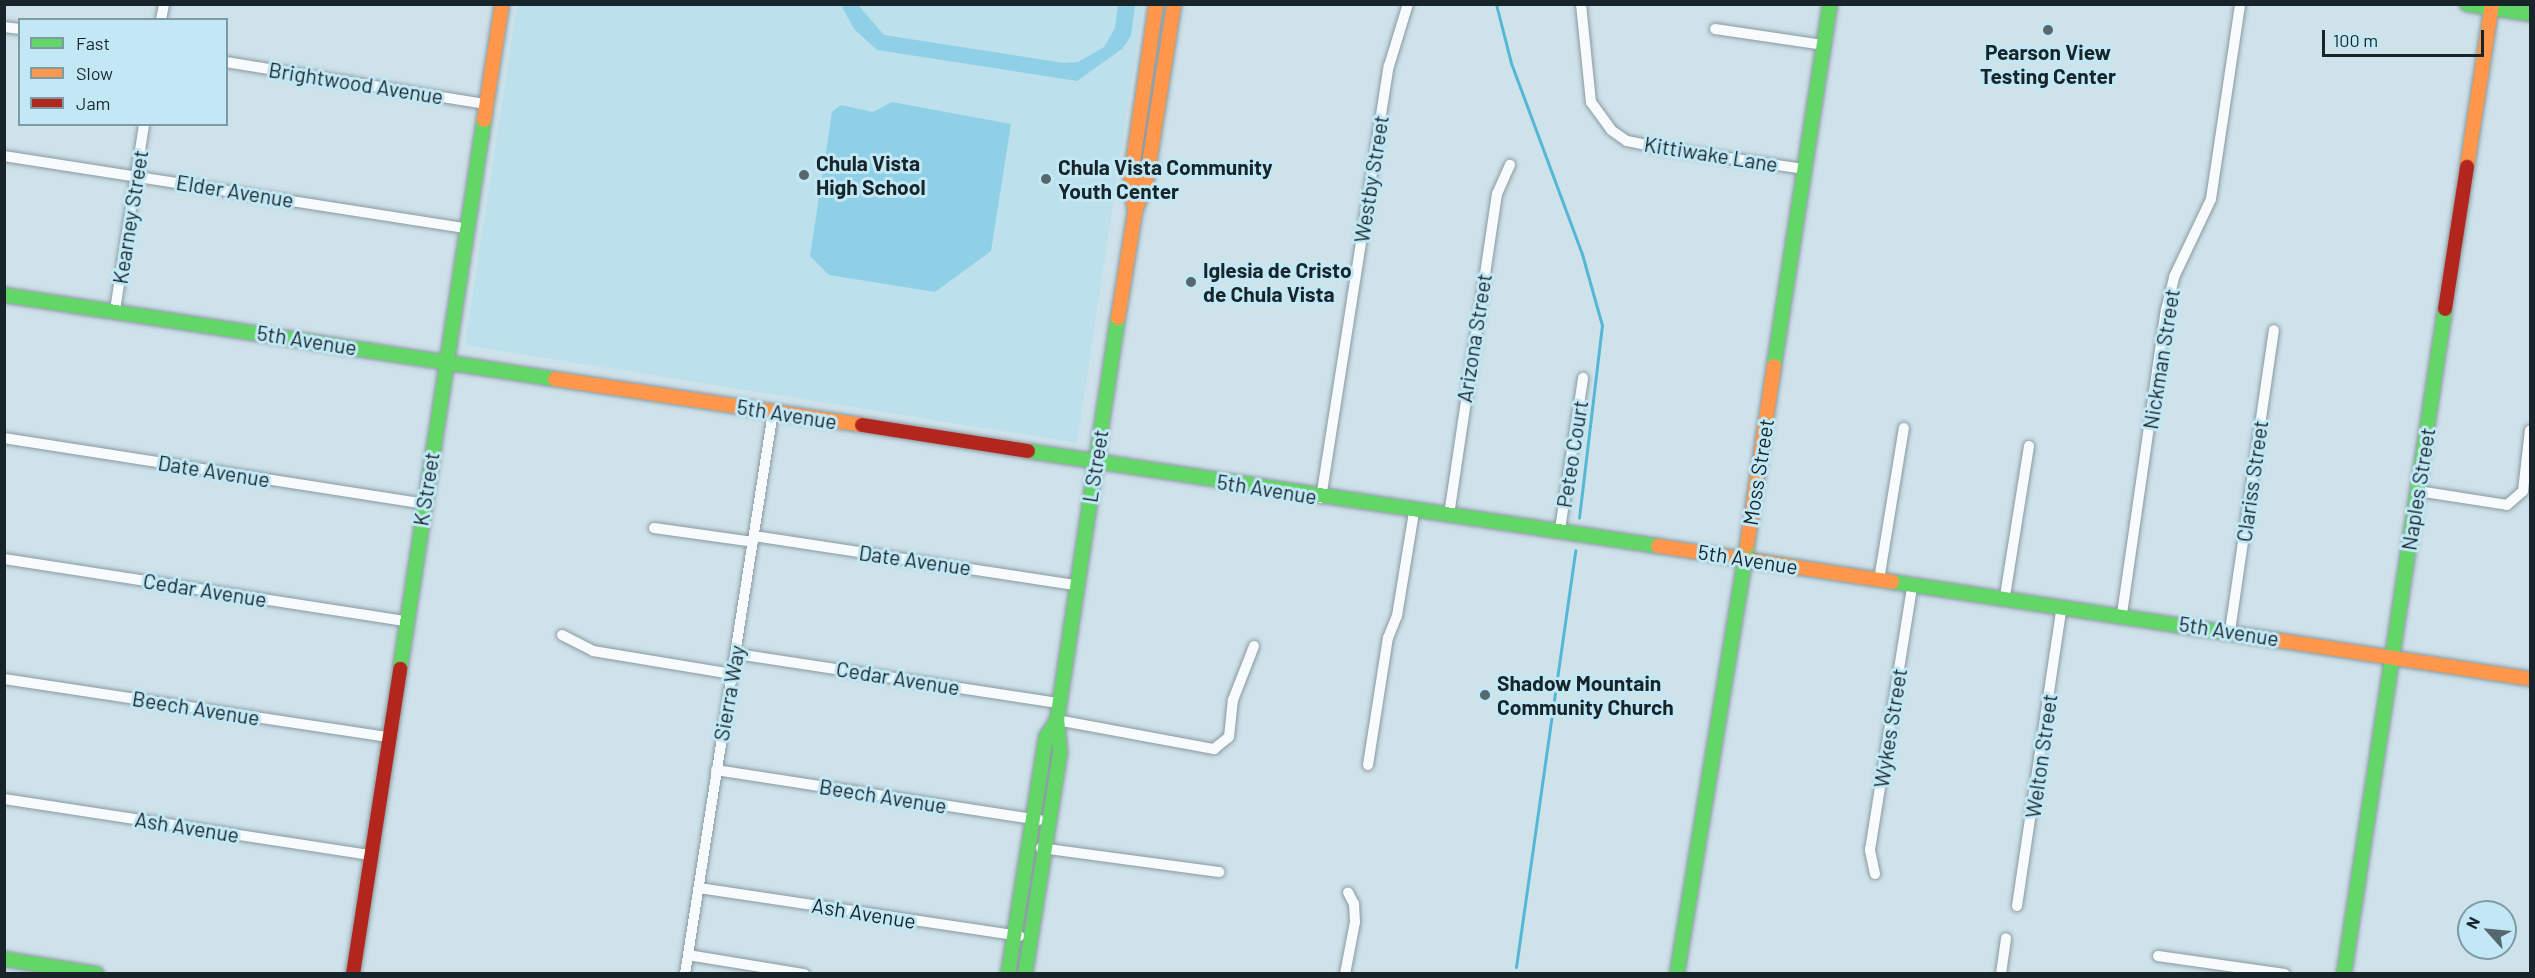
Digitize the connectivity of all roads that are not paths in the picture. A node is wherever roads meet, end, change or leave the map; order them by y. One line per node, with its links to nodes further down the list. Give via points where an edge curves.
1 (502, 4): 14 (street, K Street)
2 (1156, 4): 20 (street, L Street, via 1131,176)
3 (1174, 4): 20 (street, L Street, via 1147,177)
4 (1408, 4): 34 (street, Westby Street, via 1389,66)
5 (1581, 4): 18 (street, Kittiwake Lane, via 1591,102 1611,130 1627,141)
6 (1830, 4): 12 (street, Moss Street)
7 (2240, 4): 48 (street, Nickman Street, via 2211,199 2174,277 2166,310)
8 (2467, 4): 9 (street)
9 (2492, 6): 10 (street); 33 (street, Naples Street)
10 (2530, 14)
11 (1714, 29): 12 (street)
12 (1823, 45): 18 (street, Moss Street)
13 (228, 62): 14 (street, Brightwood Avenue)
14 (486, 104): 21 (street, K Street)
15 (144, 126): 19 (street, Kearney Street)
16 (4, 156): 19 (street, Elder Avenue)
17 (1510, 165): 37 (street, Arizona Street, via 1497,194)
18 (1804, 169): 42 (street, Moss Street)
19 (136, 176): 21 (street, Elder Avenue); 23 (street, Kearney Street)
20 (1135, 213): 32 (street, L Street)
21 (466, 228): 25 (street, K Street)
22 (4, 296): 23 (street, 5th Avenue)
23 (115, 310): 25 (street, 5th Avenue)
24 (2274, 330): 50 (street, Clariss Street)
25 (445, 362): 27 (street, 5th Avenue); 35 (street, K Street)
26 (1583, 378): 39 (street, Peteo Court)
27 (773, 412): 32 (street, 5th Avenue); 40 (street, Sierra Way)
28 (1904, 428): 43 (street)
29 (2530, 430): 33 (street, via 2523,491 2507,505)
30 (4, 438): 35 (street, Date Avenue)
31 (2029, 446): 46 (street)
32 (1096, 460): 34 (street, 5th Avenue); 45 (street, L Street)
33 (2418, 491): 54 (street, Naples Street)
34 (1321, 498): 36 (street, 5th Avenue)
35 (424, 504): 49 (street, K Street)
36 (1414, 512): 37 (street, 5th Avenue); 61 (street)
37 (1449, 515): 39 (street, 5th Avenue)
38 (654, 528): 40 (street, Date Avenue)
39 (1560, 529): 42 (street, 5th Avenue)
40 (754, 539): 45 (street, Date Avenue); 53 (street, Sierra Way)
41 (4, 559): 49 (street, Cedar Avenue)
42 (1745, 560): 43 (street, 5th Avenue); 87 (street, Moss Street)
43 (1879, 580): 44 (street, 5th Avenue)
44 (1913, 582): 46 (street, 5th Avenue); 70 (street, Wykes Street, via 1870,850)
45 (1076, 585): 58 (street, L Street)
46 (2005, 597): 47 (street, 5th Avenue)
47 (2062, 606): 48 (street, 5th Avenue); 73 (street, Welton Street)
48 (2122, 614): 50 (street, 5th Avenue)
49 (406, 621): 60 (street, K Street)
50 (2230, 631): 54 (street, 5th Avenue)
51 (562, 635): 55 (street, via 593,651)
52 (1254, 646): 59 (street, via 1233,700 1229,737 1214,749)
53 (737, 654): 55 (street, Sierra Way); 58 (street, Cedar Avenue)
54 (2392, 656): 57 (street, 5th Avenue); 90 (street, Naples Street)
55 (732, 674): 62 (street, Sierra Way)
56 (4, 679): 60 (street, Beech Avenue)
57 (2530, 679)
58 (1059, 703): 59 (street, L Street)
59 (1057, 720): 64 (street, L Street, via 1046,737); 65 (street, L Street, via 1060,752)
60 (387, 737): 68 (street, K Street)
61 (1368, 765)
62 (716, 770): 64 (street, Beech Avenue); 71 (street, Sierra Way)
63 (4, 799): 68 (street, Ash Avenue)
64 (1035, 819): 65 (street, Beech Avenue); 66 (street, L Street)
65 (1049, 821): 67 (street, L Street)
66 (1029, 848): 67 (street); 74 (street, L Street)
67 (1045, 848): 69 (street); 75 (street, L Street)
68 (369, 855): 81 (street, K Street)
69 (1219, 872)
70 (1875, 874)
71 (699, 888): 74 (street, Ash Avenue); 77 (street, Sierra Way)
72 (1348, 892): 86 (street, via 1354,904 1355,922)
73 (2017, 906)
74 (1014, 936): 75 (street, Ash Avenue); 84 (street, L Street)
75 (1030, 937): 85 (street, L Street)
76 (2006, 938): 88 (street)
77 (688, 955): 82 (street, Sierra Way); 83 (street)
78 (2158, 956): 89 (street)
79 (4, 959): 80 (street)
80 (97, 974)
81 (353, 974)
82 (685, 974)
83 (804, 974)
84 (1008, 974)
85 (1025, 974)
86 (1345, 974)
87 (1677, 974)
88 (2001, 974)
89 (2284, 974)
90 (2343, 974)

